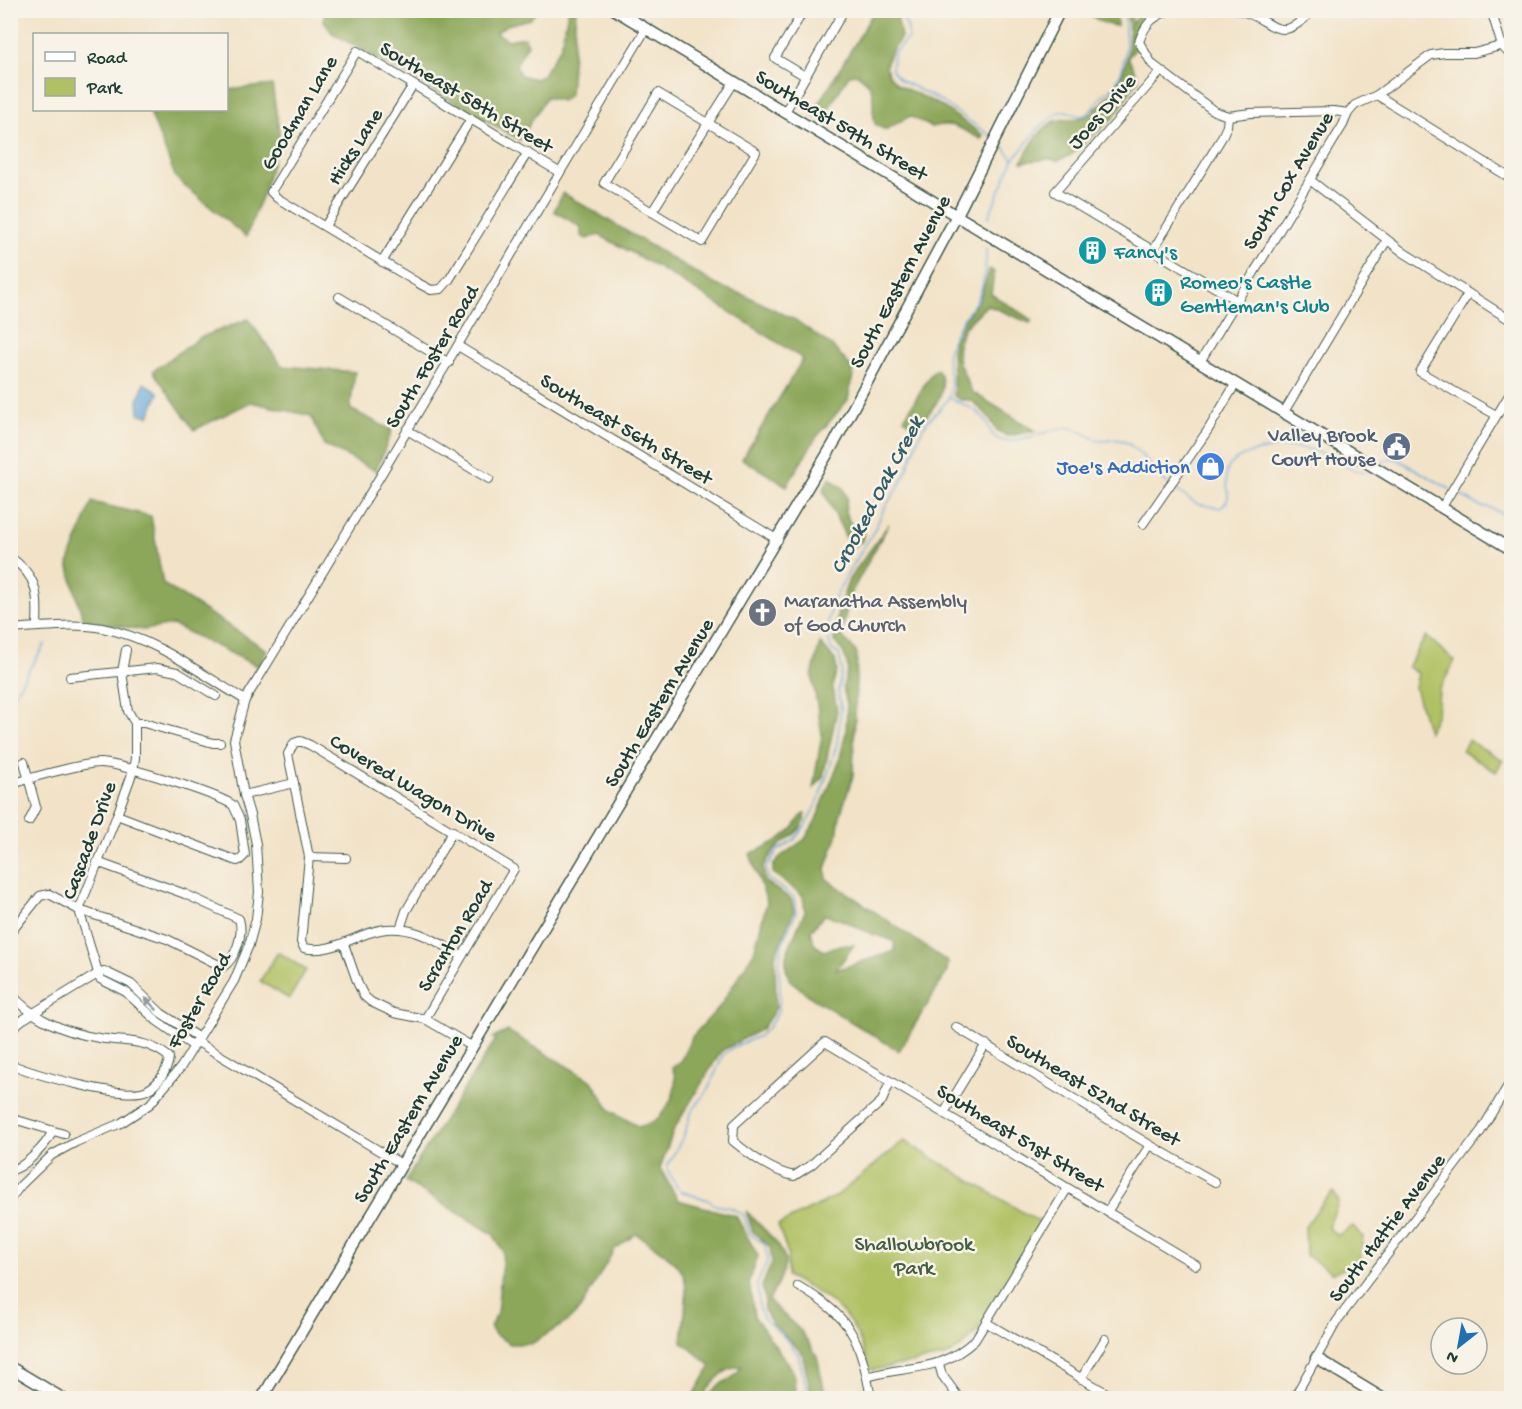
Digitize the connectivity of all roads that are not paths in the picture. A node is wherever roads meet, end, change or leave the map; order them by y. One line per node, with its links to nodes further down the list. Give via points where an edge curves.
1 (615, 10): 9 (main road, Southeast 59th Street)
2 (804, 10): 15 (street, via 775,58)
3 (844, 10): 15 (street)
4 (1060, 10): 29 (main road, South Eastern Avenue)
5 (1170, 10): 14 (street, via 1148,22 1139,42)
6 (1238, 10): 7 (street, via 1282,30 1293,28)
7 (1313, 10)
8 (1491, 10): 11 (street)
9 (646, 29): 16 (main road, Southeast 59th Street); 25 (street, South Foster Road)
10 (1512, 43): 11 (street, South Cox Avenue)
11 (1502, 46): 13 (street); 18 (street, South Cox Avenue, via 1474,53 1431,55)
12 (357, 51): 17 (street, Southeast 58th Street); 30 (street, Goodman Lane, via 271,192)
13 (1512, 57)
14 (1161, 71): 21 (street, Joes Drive, via 1214,111); 32 (street, Joes Drive, via 1056,192)
15 (805, 76): 19 (street)
16 (734, 82): 19 (main road, Southeast 59th Street); 23 (street)
17 (413, 85): 22 (street, Southeast 58th Street); 30 (street, Hicks Lane)
18 (1377, 95): 20 (street, South Cox Avenue, via 1355,105); 26 (street)
19 (785, 112): 29 (main road, Southeast 59th Street)
20 (1348, 113): 21 (street); 27 (street, South Cox Avenue)
21 (1228, 116): 32 (street, via 1221,139)
22 (471, 119): 24 (street, Southeast 58th Street); 33 (street)
23 (709, 123): 28 (street); 28 (street, via 756,152 702,242); 28 (street, via 658,93 604,183)
24 (528, 152): 25 (street, Southeast 58th Street); 33 (street, via 441,289 431,290)
25 (559, 172): 38 (street, South Foster Road)
26 (1512, 178)
27 (1310, 180): 31 (street); 36 (street, South Cox Avenue)
28 (652, 212)
29 (957, 215): 39 (main road, Southeast 59th Street); 49 (main road, South Eastern Avenue, via 837,438)
30 (325, 226): 33 (street)
31 (1387, 240): 34 (street); 43 (street)
32 (1153, 250): 36 (street)
33 (382, 262)
34 (1468, 294): 37 (street); 44 (street, via 1420,372)
35 (339, 297): 40 (street)
36 (1236, 300): 39 (street, South Cox Avenue)
37 (1512, 321)
38 (458, 346): 40 (street, South Foster Road); 49 (street, Southeast 56th Street)
39 (1200, 362): 41 (main road, Southeast 59th Street)
40 (448, 363): 45 (street, South Foster Road)
41 (1236, 383): 43 (main road, Southeast 59th Street); 48 (street)
42 (1512, 390): 44 (street)
43 (1284, 412): 47 (main road, Southeast 59th Street)
44 (1496, 415): 47 (street)
45 (407, 430): 46 (street); 58 (street, South Foster Road)
46 (489, 478)
47 (1442, 507): 50 (main road, Southeast 59th Street)
48 (1143, 524)
49 (777, 540): 87 (main road, South Eastern Avenue)
50 (1512, 550)
51 (10, 556): 52 (street, via 26,570 38,595)
52 (37, 627): 53 (street); 58 (street, via 90,627 130,635 157,646)
53 (10, 628)
54 (126, 650): 55 (street, Cascade Drive)
55 (123, 672): 56 (street); 57 (street, via 167,669); 59 (street, Cascade Drive, via 128,711)
56 (70, 677)
57 (216, 696)
58 (245, 700): 66 (street, Foster Road, via 234,740)
59 (135, 723): 60 (street); 62 (street, Cascade Drive)
60 (220, 743)
61 (24, 762): 63 (street)
62 (133, 771): 63 (street, via 100,763); 67 (street, Cascade Drive); 67 (street, via 233,805 245,850 243,858 237,861)
63 (30, 779): 65 (street); 68 (street, via 36,807)
64 (294, 783): 66 (street); 69 (street, Covered Wagon Drive, via 288,754 294,743 300,741); 70 (street)
65 (10, 786)
66 (244, 795): 85 (street, Foster Road, via 258,867 256,919 234,981)
67 (117, 815): 72 (street, Cascade Drive)
68 (29, 821)
69 (453, 831): 73 (street, Covered Wagon Drive); 75 (street, via 406,911)
70 (309, 857): 71 (street); 77 (street, via 301,942 310,950)
71 (346, 858)
72 (97, 862): 74 (street, Cascade Drive); 74 (street, via 185,894 238,919 240,934 229,963 223,967 167,939)
73 (514, 869): 78 (street, Scranton Road)
74 (79, 910): 76 (street, via 49,894 40,896); 79 (street, Cascade Drive)
75 (400, 929): 77 (street, via 380,930); 78 (street, via 420,933)
76 (11, 933)
77 (344, 944): 82 (street, via 364,996 394,1013)
78 (462, 956): 82 (street, Scranton Road)
79 (99, 973): 81 (street); 85 (street, via 100,979 126,992 157,1022)
80 (10, 992): 81 (street)
81 (34, 1014): 84 (street); 88 (street, via 81,1034 150,1044 169,1057 169,1064 146,1091 132,1093 49,1078)
82 (425, 1019): 87 (street)
83 (956, 1027): 86 (street, Southeast 52nd Street)
84 (10, 1030)
85 (196, 1042): 96 (street); 100 (street, Foster Road, via 150,1104 121,1123 52,1155)
86 (986, 1044): 91 (street); 95 (street, Southeast 52nd Street)
87 (473, 1047): 96 (main road, South Eastern Avenue)
88 (10, 1065)
89 (1512, 1079): 106 (street, South Hattie Avenue, via 1481,1131 1337,1322)
90 (890, 1082): 90 (street, Southeast 51st Street, via 825,1042 734,1125 733,1141 770,1166 794,1176 882,1101); 91 (street, Southeast 51st Street)
91 (944, 1113): 99 (street, Southeast 51st Street)
92 (10, 1118): 93 (street)
93 (52, 1132): 94 (street); 97 (street, via 39,1150 19,1168)
94 (64, 1134)
95 (1150, 1145): 98 (street, Southeast 52nd Street); 101 (street)
96 (402, 1165): 112 (main road, South Eastern Avenue)
97 (10, 1170)
98 (1215, 1182)
99 (1067, 1189): 101 (street, Southeast 51st Street); 104 (street)
100 (10, 1199)
101 (1107, 1212): 102 (street, Southeast 51st Street)
102 (1196, 1265)
103 (798, 1286): 109 (street, via 823,1301 844,1321 854,1335)
104 (987, 1323): 107 (street, via 966,1349); 110 (street)
105 (1105, 1339): 110 (street)
106 (1317, 1358): 116 (street, South Hattie Avenue); 117 (main road)
107 (939, 1364): 109 (street); 114 (street)
108 (10, 1367): 111 (main road)
109 (867, 1377): 113 (street)
110 (1081, 1378): 115 (street)
111 (62, 1398)
112 (262, 1398)
113 (871, 1398)
114 (959, 1398)
115 (1115, 1398)
116 (1294, 1398)
117 (1382, 1398)

